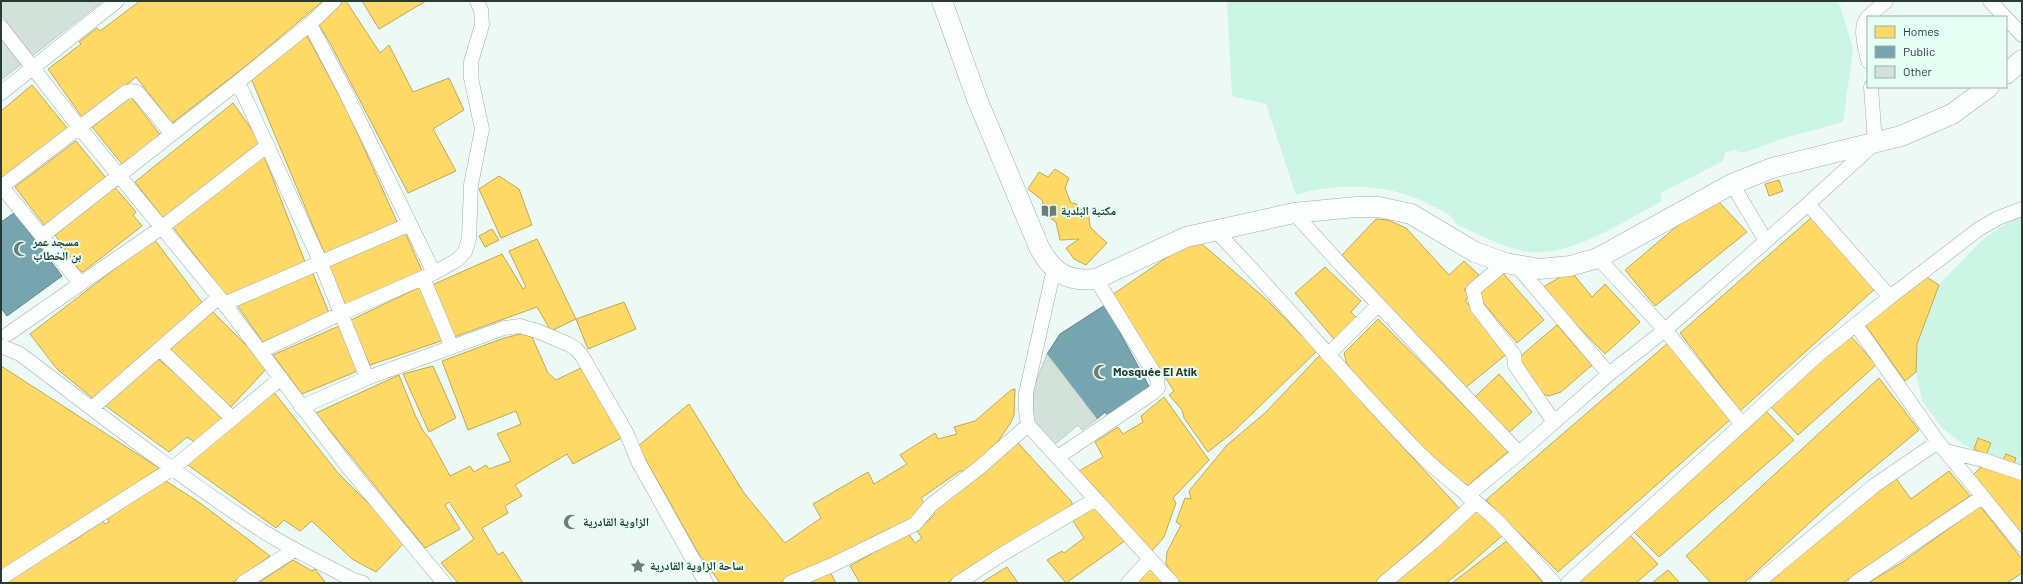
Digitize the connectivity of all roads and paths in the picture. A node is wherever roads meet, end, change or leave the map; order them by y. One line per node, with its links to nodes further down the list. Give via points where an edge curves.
1 (117, 1): 16 (street)
2 (334, 1): 11 (street)
3 (477, 1): 41 (street, via 481,10 482,25 471,62 471,78 482,129 471,185 469,238 464,252 456,260)
4 (942, 1): 40 (street, via 1001,158 1039,247)
5 (1886, 1): 7 (street)
6 (1990, 1): 8 (street)
7 (1869, 16)
8 (2003, 16)
9 (1867, 18): 14 (street, via 1863,34)
10 (2007, 20): 13 (street)
11 (310, 24): 18 (street); 32 (street)
12 (1, 27): 16 (street)
13 (2022, 35)
14 (1867, 56)
15 (2022, 60): 17 (street)
16 (32, 68): 21 (street); 22 (street)
17 (2007, 73)
18 (238, 82): 23 (street); 25 (street)
19 (1871, 88): 24 (street)
20 (1988, 88): 24 (street, via 1946,117 1901,136)
21 (1, 93)
22 (79, 127): 23 (street, via 132,91 137,92); 26 (street); 28 (street)
23 (172, 134): 26 (street)
24 (1875, 143): 27 (street, via 1772,168); 29 (street)
25 (268, 145): 33 (street); 38 (street)
26 (119, 176): 33 (street); 35 (street)
27 (1732, 184): 36 (street); 37 (street)
28 (1, 187): 35 (street)
29 (1808, 204): 36 (street); 44 (street)
30 (2022, 209): 44 (street, via 1979,229)
31 (1294, 213): 34 (street); 39 (street, via 1380,206 1411,214 1475,252); 46 (street)
32 (410, 224): 38 (street); 41 (street)
33 (161, 228): 43 (street); 45 (street)
34 (1216, 231): 42 (street, via 1186,237); 54 (street)
35 (42, 236): 43 (street)
36 (1766, 241): 49 (street)
37 (1598, 258): 39 (street, via 1557,269); 49 (street)
38 (320, 261): 45 (street); 47 (street)
39 (1511, 264): 55 (street); 61 (street, via 1473,290 1475,301 1514,355 1515,366)
40 (1054, 269): 42 (street, via 1072,278); 63 (street, via 1026,393)
41 (428, 276): 47 (street); 51 (street)
42 (1096, 279): 66 (street, via 1157,378 1158,388)
43 (80, 283): 50 (street)
44 (1890, 297): 48 (street)
45 (221, 300): 52 (street); 53 (street)
46 (1378, 305): 54 (street); 65 (street)
47 (340, 314): 53 (street); 57 (street)
48 (1856, 325): 62 (street, via 1819,354); 64 (street)
49 (1665, 330): 55 (street); 62 (street)
50 (3, 334): 59 (street, via 20,354)
51 (452, 347): 57 (street); 79 (street, via 504,328 520,326 553,336 576,349 626,432 638,463)
52 (161, 350): 59 (street); 60 (street)
53 (261, 351): 56 (street)
54 (1328, 355): 71 (street, via 1419,453 1444,478)
55 (1609, 374): 61 (street)
56 (280, 378): 58 (street); 60 (street)
57 (367, 378): 58 (street)
58 (301, 407): 78 (street)
59 (92, 408): 67 (street)
60 (232, 418): 67 (street)
61 (1554, 422): 65 (street)
62 (1742, 424): 86 (street)
63 (1028, 425): 66 (street); 80 (street, via 931,505 915,524 832,566)
64 (1942, 447): 68 (street); 69 (street); 87 (street, via 1875,485)
65 (1519, 454): 71 (street)
66 (1058, 457): 70 (street)
67 (173, 468): 73 (street, via 255,526); 75 (street)
68 (2022, 473)
69 (1982, 497): 72 (street); 88 (street)
70 (1096, 499): 74 (street); 81 (street)
71 (1471, 499): 84 (street, via 1434,542); 85 (street, via 1492,516)
72 (2022, 545)
73 (294, 550): 76 (street); 77 (street)
74 (1149, 560): 82 (street); 83 (street)
75 (1, 578)
76 (357, 582)
77 (243, 583)
78 (444, 583)
79 (706, 583)
80 (790, 583)
81 (958, 583)
82 (1128, 583)
83 (1172, 583)
84 (1384, 583)
85 (1554, 583)
86 (1568, 583)
87 (1757, 583)
88 (1855, 583)

